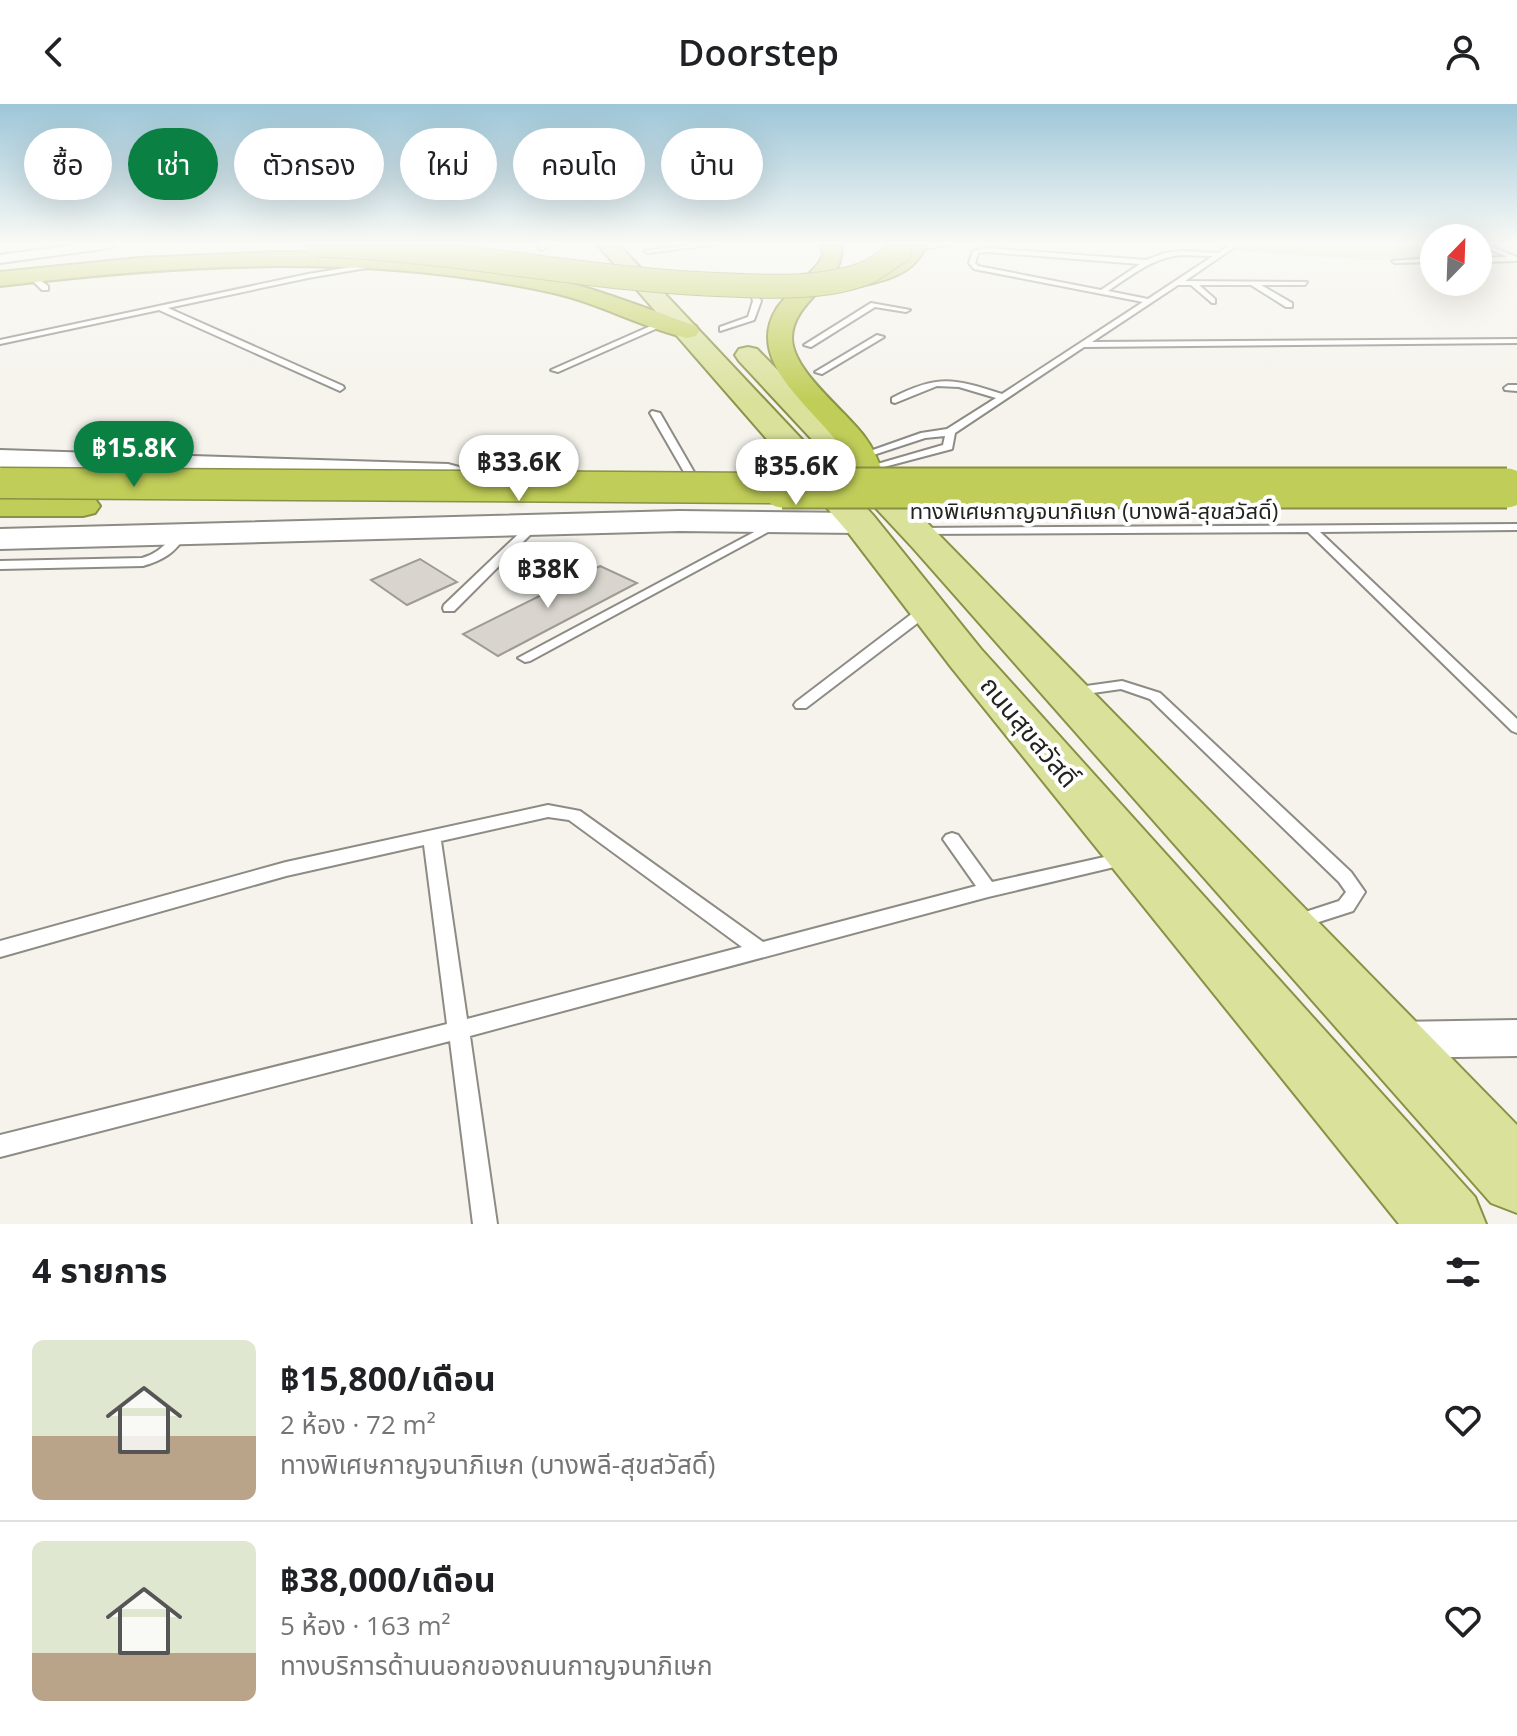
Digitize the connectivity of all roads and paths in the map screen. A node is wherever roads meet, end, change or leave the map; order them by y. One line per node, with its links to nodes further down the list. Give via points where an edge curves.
1 (215, 296): 15 (lane)
2 (585, 296): 17 (highway)
3 (650, 296): 17 (main road, ถนนสุขสวัสดิ์)
4 (691, 296): 18 (main road, ถนนสุขสวัสดิ์)
5 (756, 296): 18 (lane, via 751,318)
6 (798, 296): 33 (highway, via 779,322 778,345)
7 (823, 296): 22 (highway, via 807,316 802,333)
8 (1124, 296): 12 (lane)
9 (1156, 296): 12 (lane)
10 (1207, 296): 13 (lane)
11 (1274, 296): 14 (lane)
12 (1149, 301): 23 (lane)
13 (1212, 301)
14 (1289, 305)
15 (161, 308): 21 (lane); 26 (lane)
16 (906, 310): 22 (lane, via 874,305)
17 (676, 327): 24 (lane); 33 (main road, ถนนสุขสวัสดิ์)
18 (723, 329): 33 (main road, ถนนสุขสวัสดิ์)
19 (880, 337): 25 (lane)
20 (1517, 341): 23 (lane)
21 (0, 342)
22 (808, 345): 25 (highway)
23 (1082, 345): 27 (lane)
24 (555, 370)
25 (819, 372): 33 (highway)
26 (340, 388)
27 (1004, 397): 28 (lane, via 933,382); 30 (lane)
28 (895, 400)
29 (655, 413): 34 (lane)
30 (950, 432): 33 (lane, via 924,435); 33 (lane, via 948,447)
31 (0, 459): 32 (main road)
32 (269, 465): 34 (main road); 38 (lane, via 329,492)
33 (855, 475): 35 (main road); 37 (lane); 42 (main road); 46 (main road, ถนนสุขสวัสดิ์); 51 (main road, ถนนสุขสวัสดิ์)
34 (693, 479): 35 (main road)
35 (770, 480): 39 (lane, via 760,492 739,499)
36 (0, 483): 37 (highway, ทางพิเศษกาญจนาภิเษก (บางพลี-สุขสวัสดิ์), bridge, via 1084,490)
37 (1517, 485)
38 (376, 499)
39 (471, 499)
40 (0, 506): 41 (highway, ทางพิเศษกาญจนาภิเษก (บางพลี-สุขสวัสดิ์), via 1095,513)
41 (1517, 509)
42 (779, 522): 43 (main road); 52 (lane)
43 (534, 525): 47 (main road); 50 (lane)
44 (1517, 527): 45 (lane)
45 (1312, 530): 46 (lane); 55 (lane)
46 (917, 531): 53 (main road, ถนนสุขสวัสดิ์)
47 (180, 535): 48 (main road); 49 (lane, via 172,550 143,562)
48 (0, 539)
49 (0, 565)
50 (449, 608)
51 (927, 608): 54 (lane); 58 (main road, ถนนสุขสวัสดิ์)
52 (525, 658)
53 (1068, 692): 60 (main road, ถนนสุขสวัสดิ์); 60 (lane, via 1122,685 1155,696 1356,892 1346,906)
54 (801, 705)
55 (1517, 728)
56 (432, 837): 61 (lane, via 286,869); 62 (lane, via 548,811 574,815); 63 (lane)
57 (952, 839): 59 (lane)
58 (1135, 857): 59 (lane); 69 (main road, ถนนสุขสวัสดิ์)
59 (988, 890): 62 (lane)
60 (1285, 927): 65 (main road, ถนนสุขสวัสดิ์)
61 (0, 949)
62 (759, 949): 63 (lane)
63 (459, 1030): 66 (lane); 68 (lane)
64 (1517, 1038): 65 (street)
65 (1391, 1040): 67 (main road, ถนนสุขสวัสดิ์, via 1486,1123)
66 (0, 1146)
67 (1517, 1177)
68 (485, 1224)
69 (1448, 1224)

